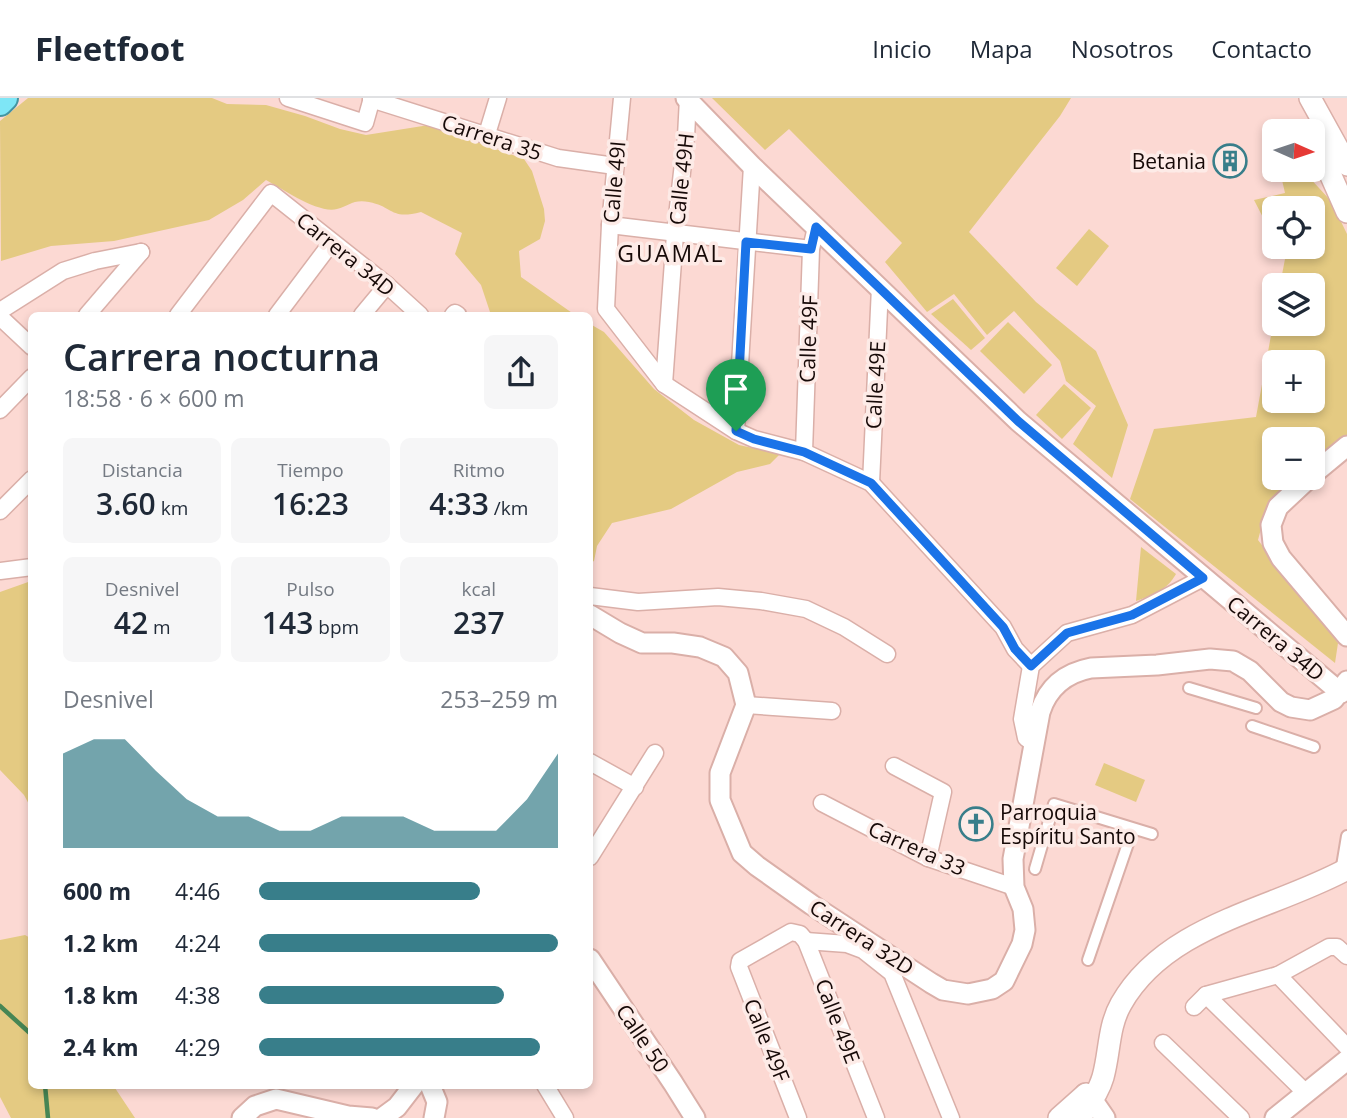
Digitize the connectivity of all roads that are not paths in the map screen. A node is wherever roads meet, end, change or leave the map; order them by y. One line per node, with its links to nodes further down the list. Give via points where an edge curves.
1 (5, 98): 10 (highway)
2 (371, 98): 9 (street, via 365,123); 11 (street, Carrera 35)
3 (498, 98): 11 (street)
4 (622, 98): 13 (street, Calle 49I)
5 (687, 98): 14 (street, Carrera 34D); 18 (street, Calle 49H)
6 (1298, 98): 12 (main road)
7 (1310, 98): 12 (main road)
8 (1321, 98): 12 (main road)
9 (294, 99)
10 (0, 103)
11 (487, 134): 13 (street, Carrera 35, via 558,158)
12 (1330, 144): 15 (main road)
13 (615, 166): 16 (street, Calle 49I)
14 (752, 166): 17 (street, Carrera 34D); 20 (street)
15 (1347, 212)
16 (610, 225): 18 (street); 33 (street, Calle 49I, via 606,309)
17 (816, 227): 21 (street, Calle 49F); 23 (street, Carrera 34D)
18 (675, 234): 20 (street); 33 (street, Calle 49H)
19 (332, 242): 22 (street, Carrera 34D); 26 (street, Carrera 34D, via 271,193); 27 (street)
20 (746, 242): 21 (street); 35 (street)
21 (811, 249): 37 (street, Calle 49F)
22 (387, 285): 28 (street); 29 (street, Carrera 34D)
23 (880, 288): 40 (street, Calle 49E); 45 (street, Carrera 34D, via 1018,421)
24 (0, 311): 25 (street, via 63,271 141,252)
25 (90, 312)
26 (180, 312)
27 (279, 312)
28 (364, 312)
29 (417, 312)
30 (0, 317): 31 (street)
31 (28, 343)
32 (28, 381): 34 (street)
33 (664, 384): 35 (street)
34 (0, 410)
35 (736, 431): 37 (street)
36 (1347, 446): 38 (street)
37 (804, 452): 40 (street)
38 (1325, 464)
39 (28, 483): 42 (street)
40 (871, 483): 50 (street, via 1003,627)
41 (1296, 490): 48 (street, via 1278,507 1271,526 1273,543)
42 (0, 511)
43 (28, 568): 44 (street)
44 (0, 571)
45 (1203, 578): 50 (street, via 1132,615 1067,633); 51 (street, Carrera 34D)
46 (593, 596): 49 (street, via 638,602 718,597 806,609)
47 (593, 617): 53 (street, via 642,643 673,643 724,657 738,673)
48 (1347, 636)
49 (887, 654)
50 (1031, 666): 57 (street, via 1022,719 1026,738)
51 (1344, 687): 57 (street, via 1310,710 1281,702 1243,665 1220,659 1091,668 1069,675 1048,692)
52 (1189, 688): 54 (street)
53 (746, 705): 55 (street); 71 (street, Carrera 32D, via 720,773 720,800 742,853 811,905 931,983 968,994 1004,981 1022,944 1023,909)
54 (1256, 708)
55 (832, 711)
56 (1252, 726): 58 (street)
57 (1033, 743): 71 (street, via 1013,859)
58 (1314, 747)
59 (654, 753): 62 (street)
60 (593, 764): 62 (street)
61 (894, 766): 68 (street, via 943,792)
62 (635, 787): 67 (street)
63 (822, 803): 68 (street, Carrera 33)
64 (1133, 829): 65 (street); 69 (street, via 1054,804); 74 (street)
65 (1152, 835)
66 (1347, 836): 70 (street)
67 (593, 852)
68 (928, 858): 71 (street, Carrera 33)
69 (1035, 869)
70 (1344, 871): 85 (main road, via 1196,935 1156,962 1135,982 1116,1014)
71 (1014, 887)
72 (806, 941): 91 (street, Calle 49F, via 791,932 740,961 739,967); 92 (street, Calle 49E); 93 (street, via 847,944 892,972)
73 (1342, 951): 76 (street, via 1329,947)
74 (1088, 960)
75 (593, 963): 90 (street, Calle 50)
76 (1278, 975): 77 (street); 80 (street)
77 (1206, 995): 78 (street); 84 (street)
78 (1194, 1007)
79 (1163, 1043): 97 (street)
80 (1347, 1047)
81 (1347, 1060): 84 (street)
82 (411, 1089): 88 (street)
83 (547, 1089): 89 (street)
84 (1304, 1092): 98 (street)
85 (1092, 1093): 94 (main road); 95 (main road); 96 (street)
86 (242, 1118): 87 (street, via 256,1106 276,1099)
87 (372, 1118)
88 (382, 1118)
89 (565, 1118)
90 (695, 1118)
91 (798, 1118)
92 (876, 1118)
93 (951, 1118)
94 (1059, 1118)
95 (1079, 1118)
96 (1105, 1118)
97 (1241, 1118)
98 (1275, 1118)

